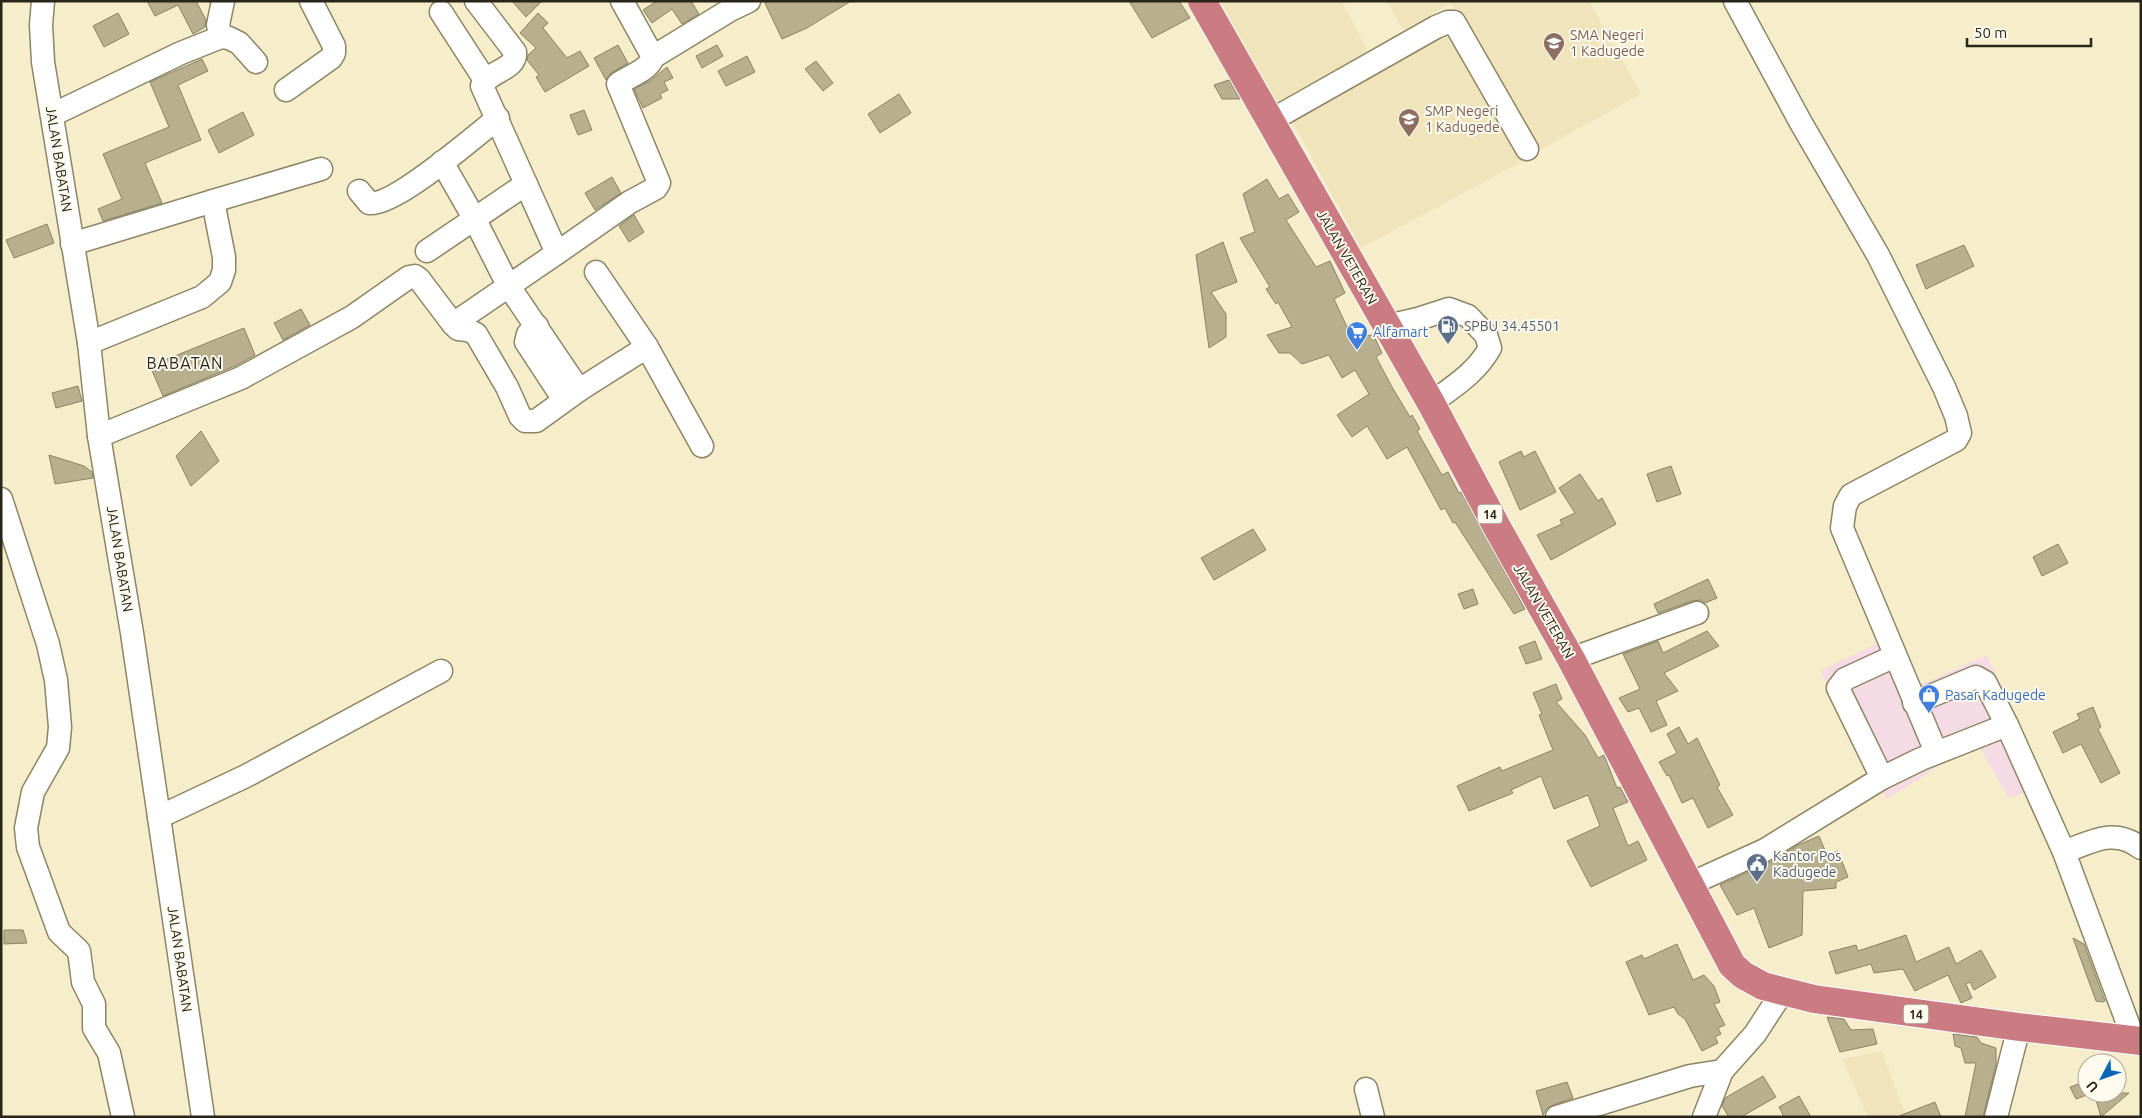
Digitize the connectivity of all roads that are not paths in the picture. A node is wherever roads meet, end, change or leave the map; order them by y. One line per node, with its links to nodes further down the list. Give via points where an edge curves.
1 (44, 1): 15 (street, JALAN BABATAN, via 41,42)
2 (223, 1): 10 (street, via 218,25)
3 (311, 1): 14 (street, via 334,46 334,53)
4 (476, 1): 13 (street, via 515,55 510,65)
5 (622, 1): 11 (street)
6 (749, 1): 11 (street)
7 (1202, 1): 17 (highway, JALAN VETERAN / 14)
8 (1735, 1): 40 (street, via 1878,255 1956,416 1960,433 1956,440 1851,495 1845,506 1842,528 1845,538)
9 (441, 12): 13 (street)
10 (221, 36): 12 (street, via 239,43); 15 (street)
11 (652, 57): 27 (street, via 644,68 612,87 658,183 656,188 630,202)
12 (256, 62)
13 (485, 80): 16 (street, via 482,86)
14 (286, 90)
15 (52, 115): 25 (street, JALAN BABATAN)
16 (498, 118): 19 (street); 21 (street)
17 (1270, 121): 18 (street, via 1436,27 1454,22); 31 (highway, JALAN VETERAN / 14)
18 (1527, 149)
19 (442, 162): 22 (street, via 397,194 376,204 369,203); 24 (street)
20 (321, 169): 23 (street)
21 (526, 184): 24 (street); 27 (street)
22 (359, 191)
23 (213, 201): 25 (street); 32 (street, via 224,257 220,282 202,297)
24 (474, 218): 26 (street); 29 (street)
25 (72, 244): 32 (street, JALAN BABATAN)
26 (427, 251)
27 (557, 253): 29 (street)
28 (596, 272): 33 (street)
29 (508, 285): 30 (street); 34 (street, via 537,326)
30 (453, 324): 34 (street, via 458,329 476,334 525,421 536,421); 36 (street, via 419,279 409,277 352,317 241,378)
31 (1387, 326): 35 (highway, JALAN VETERAN / 14); 35 (street, via 1449,309 1468,316 1486,335 1490,348 1482,362)
32 (89, 343): 36 (street, JALAN BABATAN)
33 (647, 347): 34 (street); 37 (street)
34 (572, 395)
35 (1431, 403): 41 (highway, JALAN VETERAN / 14)
36 (99, 436): 47 (street, JALAN BABATAN)
37 (702, 446)
38 (1, 499): 58 (street, via 52,660 61,735 55,754 33,792 26,828 28,847 59,932 79,951 83,982 94,1004 94,1028 109,1053)
39 (1697, 613): 41 (street)
40 (1894, 656): 43 (street); 46 (street, via 1845,679 1838,688)
41 (1571, 658): 50 (highway, JALAN VETERAN / 14)
42 (441, 671): 47 (street, via 246,776)
43 (1914, 703): 44 (street, via 1979,677 1985,682); 45 (street)
44 (2007, 725): 45 (street); 49 (street)
45 (1936, 752): 46 (street)
46 (1882, 778): 50 (street, via 1765,850)
47 (159, 816): 59 (street, JALAN BABATAN)
48 (2141, 848): 49 (street, via 2124,838 2112,836)
49 (2064, 852): 52 (street)
50 (1690, 884): 51 (highway, JALAN VETERAN / 14, via 1732,965 1752,981)
51 (1799, 995): 53 (highway, JALAN VETERAN / 14); 55 (street, via 1755,1034)
52 (2133, 1011): 54 (street)
53 (2019, 1027): 54 (highway, 14); 63 (street)
54 (2138, 1041)
55 (1722, 1071): 57 (street, via 1690,1076); 62 (street)
56 (1366, 1089): 60 (street)
57 (1628, 1107): 61 (street)
58 (123, 1117)
59 (203, 1117)
60 (1373, 1117)
61 (1557, 1117)
62 (1704, 1117)
63 (1996, 1117)

